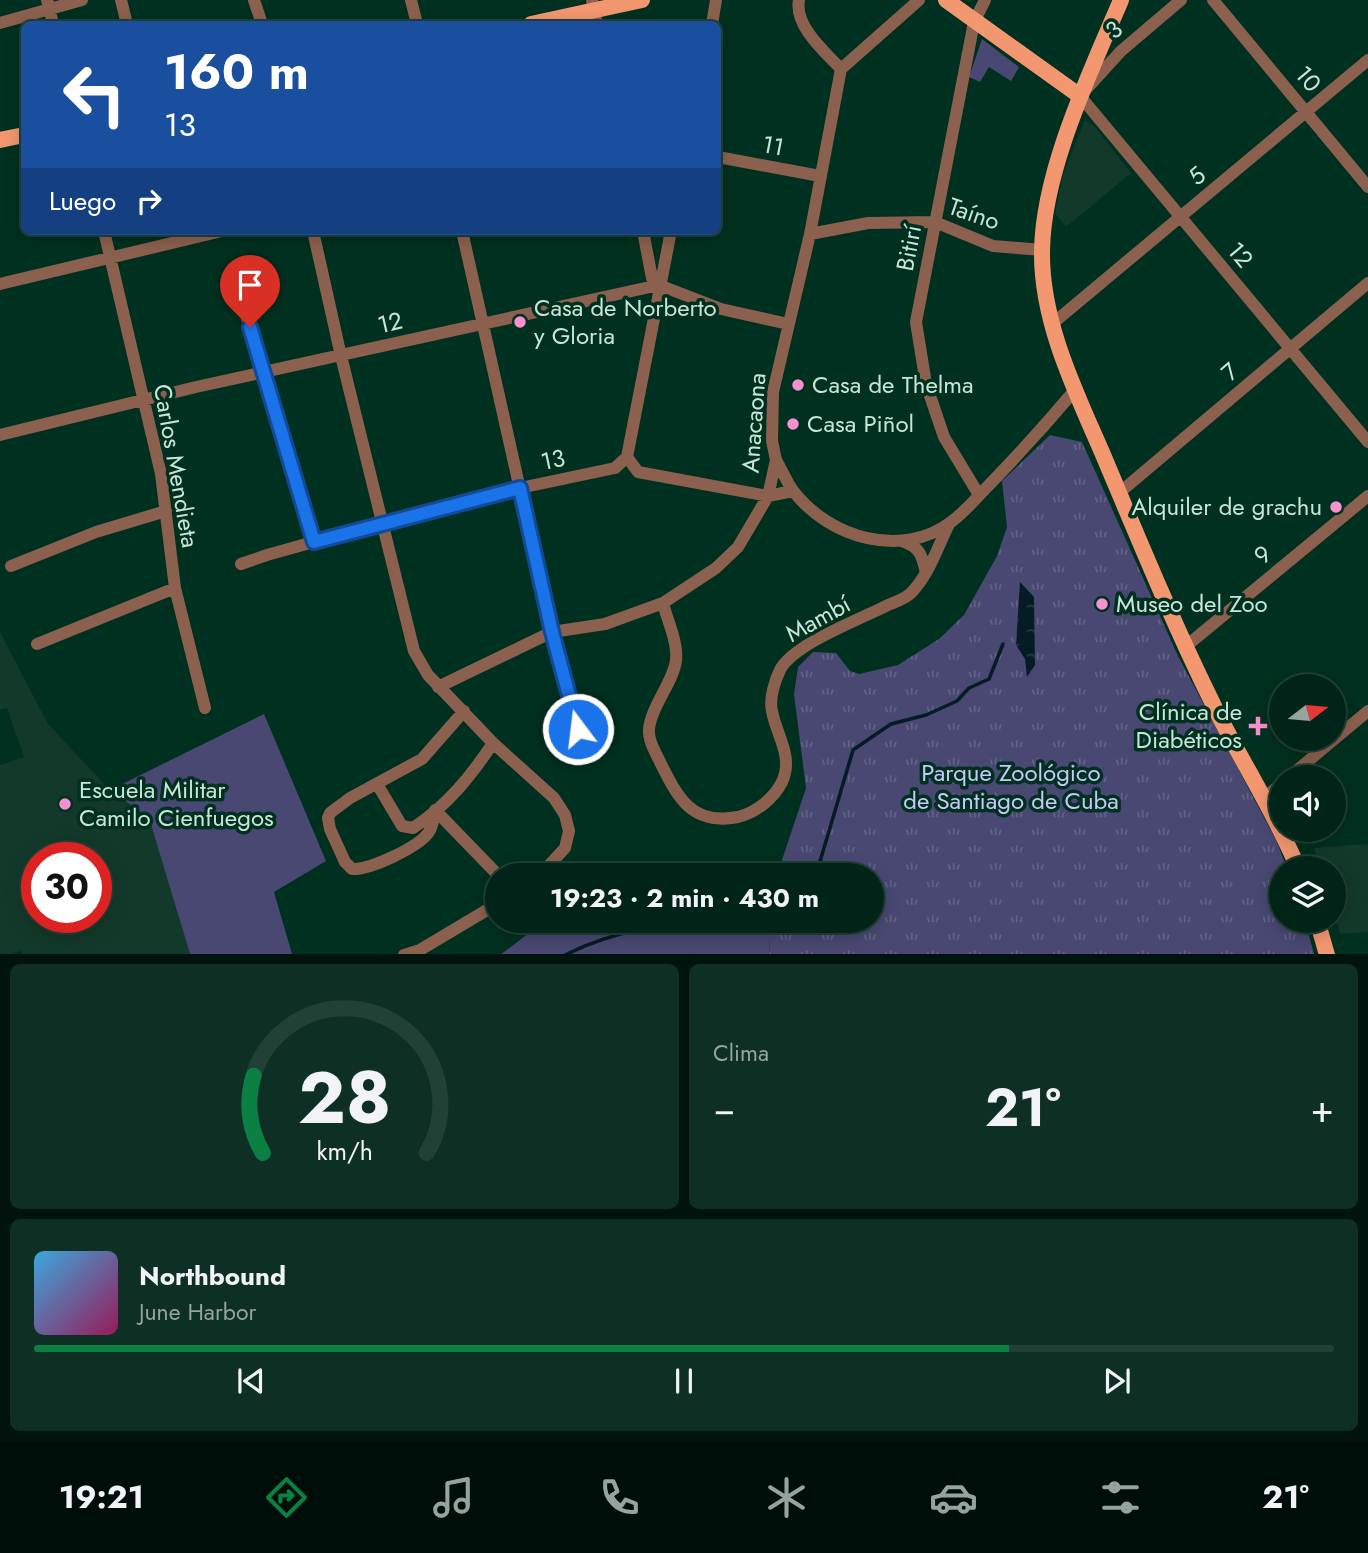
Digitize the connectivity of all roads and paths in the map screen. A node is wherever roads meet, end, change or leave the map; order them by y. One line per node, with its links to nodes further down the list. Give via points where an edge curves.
1 (82, 0): 14 (street)
2 (121, 0): 16 (street)
3 (254, 0): 17 (street)
4 (411, 0): 18 (street)
5 (642, 0): 15 (main road)
6 (716, 0): 20 (street)
7 (799, 0): 24 (street, via 797,8 809,33)
8 (919, 0): 24 (street)
9 (946, 0): 21 (main road)
10 (985, 0): 21 (street, Bitirí)
11 (1121, 0): 25 (main road)
12 (1181, 0): 25 (street, 3, via 1121,51)
13 (1213, 0): 26 (street, 10)
14 (48, 5): 22 (street)
15 (594, 12): 19 (main road)
16 (126, 21)
17 (261, 21)
18 (416, 21)
19 (547, 21)
20 (712, 21)
21 (974, 22): 25 (main road); 33 (street, Bitirí)
22 (0, 23)
23 (1368, 60): 26 (street, 5)
24 (841, 69): 30 (street, Anacaona)
25 (1080, 96): 32 (street, 12); 41 (main road, via 1055,172)
26 (1306, 112): 31 (street, 10); 32 (street, 5)
27 (21, 136): 28 (main road)
28 (0, 141)
29 (721, 158): 30 (street, 11)
30 (820, 176): 34 (street, Anacaona)
31 (1368, 187)
32 (1181, 217): 49 (street, 5); 50 (street, 12)
33 (935, 222): 34 (street, Taíno, via 868,223); 41 (street, Taíno, via 993,246); 62 (street, Bitirí, via 916,322 926,384 944,438)
34 (810, 234): 48 (street, Anacaona)
35 (105, 235): 42 (street, Carlos Mendieta)
36 (205, 235): 42 (street)
37 (314, 235): 51 (street)
38 (463, 235): 47 (street)
39 (644, 235): 45 (street, via 652,278)
40 (670, 235): 45 (street)
41 (1042, 250): 49 (main road)
42 (110, 257): 44 (street); 54 (street, Carlos Mendieta)
43 (1368, 283): 50 (street, 7)
44 (0, 284)
45 (659, 285): 47 (street, 12); 48 (street, via 721,309); 57 (street)
46 (243, 305): 52 (street)
47 (482, 323): 51 (street, 12); 59 (street)
48 (788, 324): 58 (street, Anacaona, via 772,400)
49 (1052, 324): 53 (main road)
50 (1291, 348): 56 (street, 12); 61 (street, 7)
51 (341, 356): 52 (street, 12); 66 (street)
52 (263, 372): 54 (street, 12); 69 (street)
53 (1075, 390): 61 (main road); 62 (street)
54 (144, 400): 55 (street, 12); 65 (street, Carlos Mendieta)
55 (0, 435)
56 (1368, 442)
57 (627, 457): 59 (street, 13, via 615,468); 63 (street, via 638,472)
58 (776, 460): 60 (street); 63 (street, Anacaona)
59 (520, 488): 66 (street, 13); 75 (street)
60 (793, 491): 63 (street); 68 (street, via 819,515 849,533)
61 (1119, 493): 77 (main road)
62 (979, 495): 67 (street)
63 (768, 496): 74 (street, Anacaona, via 738,547 716,568)
64 (1368, 496): 77 (street, 9)
65 (166, 511): 71 (street, via 96,532); 73 (street, Carlos Mendieta)
66 (381, 523): 69 (street, 13); 78 (street, via 414,651)
67 (949, 524): 68 (street); 72 (street, Mambí)
68 (902, 541): 72 (street, via 914,545)
69 (314, 542): 70 (street, 13)
70 (241, 564)
71 (11, 566)
72 (926, 573): 74 (street, Mambí, via 910,594 796,651 781,668 771,709 785,748 783,779 768,801 730,818 705,817 677,797 649,739 650,723 676,661)
73 (175, 588): 76 (street); 79 (street, Carlos Mendieta)
74 (663, 603): 75 (street, Anacaona, via 605,624)
75 (552, 632): 78 (street, Anacaona); 82 (street)
76 (37, 644)
77 (1185, 647): 87 (main road)
78 (438, 687): 80 (street)
79 (205, 708)
80 (464, 710): 83 (street); 85 (street, via 422,759)
81 (1368, 711): 84 (street)
82 (578, 729)
83 (493, 743): 88 (street, via 470,778); 91 (street, via 554,798 565,815 569,831 565,848)
84 (1303, 765)
85 (377, 784): 88 (street, via 402,826 413,828); 88 (street, via 333,809 328,818 332,836 352,870 381,862 421,839 431,830)
86 (1269, 795): 87 (street)
87 (1264, 799): 89 (main road)
88 (435, 810): 90 (street)
89 (1293, 856)
90 (486, 863)
91 (551, 863)
92 (485, 911): 94 (street, via 420,950)
93 (1321, 933): 95 (main road)
94 (404, 954)
95 (1327, 954)

